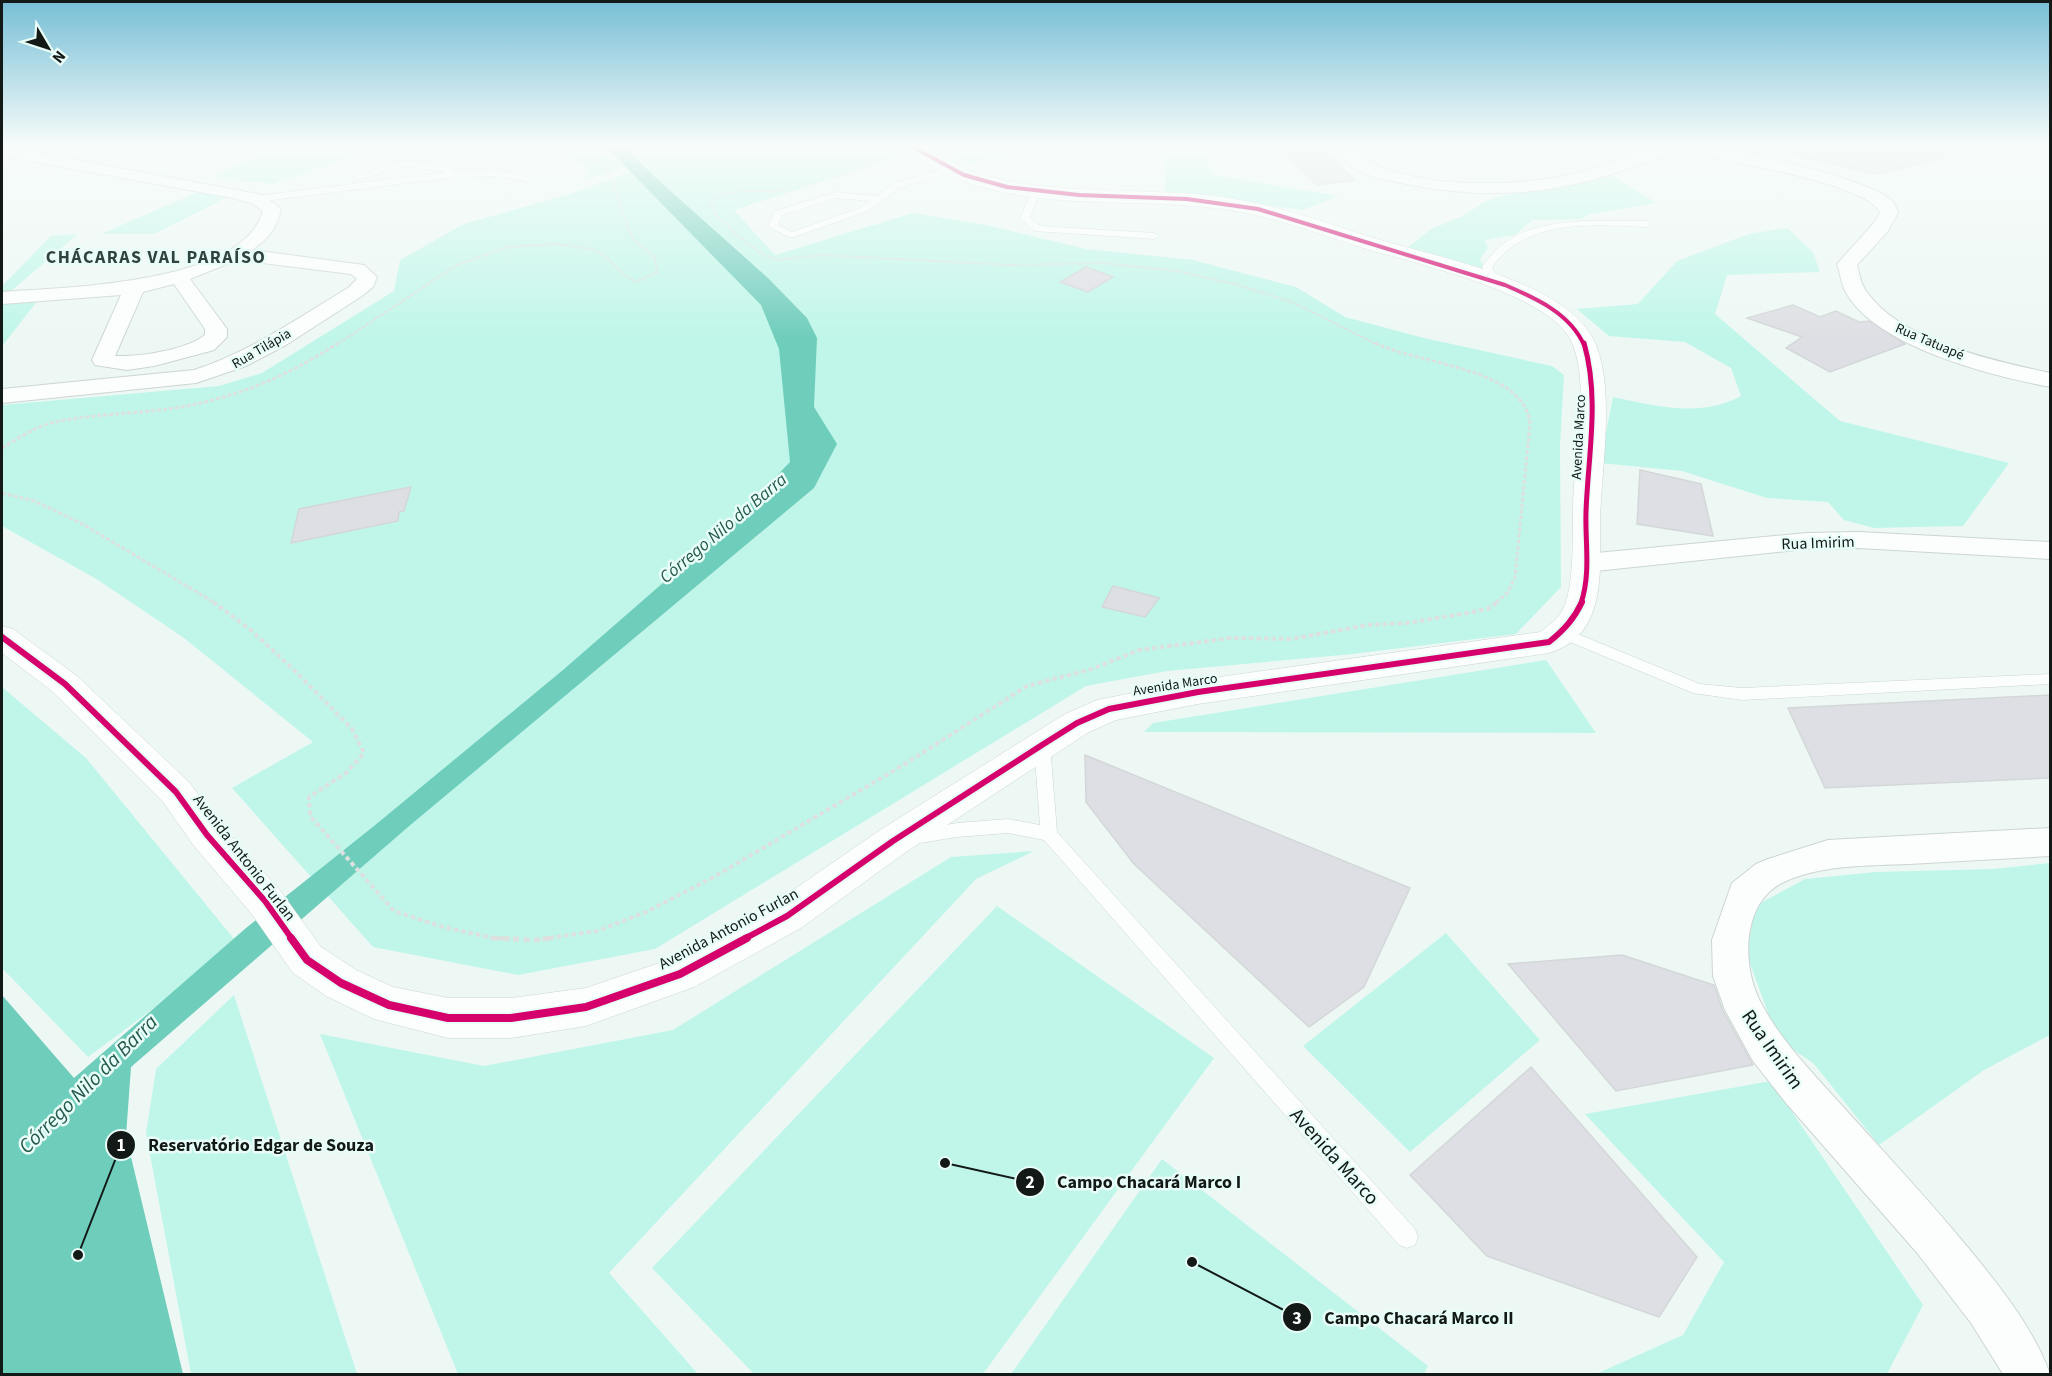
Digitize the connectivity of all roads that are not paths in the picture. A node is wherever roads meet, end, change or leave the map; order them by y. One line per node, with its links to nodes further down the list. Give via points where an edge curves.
1 (272, 210): 9 (street, via 272,219 261,235)
2 (787, 210): 3 (lane, via 778,213 773,226 791,235)
3 (862, 210)
4 (1029, 210): 8 (lane, via 1025,218 1038,229)
5 (1262, 210): 11 (main road, Avenida Marco)
6 (1888, 210): 14 (street, Rua Tatuapé, via 1881,227 1847,264 1851,288 1863,303 1881,320 1944,350)
7 (1647, 224): 11 (lane, via 1552,226 1523,236 1500,248 1491,259 1487,267)
8 (1154, 236)
9 (234, 254): 10 (street); 15 (street, Rua Tilápia, via 357,269 367,277 366,283 224,369 196,376)
10 (178, 276): 12 (street); 12 (street, via 216,329 216,337 206,345 114,364 103,360)
11 (1494, 281): 17 (main road, Avenida Marco, via 1560,315 1576,327 1584,343 1593,390)
12 (135, 287): 13 (street)
13 (2, 298)
14 (2050, 380)
15 (2, 396)
16 (2050, 550): 17 (street, Rua Imirim, via 1818,541)
17 (1586, 563): 18 (main road, Avenida Marco, via 1585,598)
18 (1563, 633): 20 (lane, via 1698,689 1742,694); 21 (main road, Avenida Marco, via 1548,642 1145,700 1109,709)
19 (2, 637): 23 (main road, Avenida Antonio Furlan, via 65,684 176,792 307,960 341,983 389,1005 448,1018 500,1018 586,1007 680,974 787,916)
20 (2050, 679)
21 (1042, 745): 22 (lane); 23 (main road, Avenida Antonio Furlan)
22 (1049, 834): 23 (lane, via 1008,826); 25 (lane, Avenida Marco)
23 (893, 841)
24 (2050, 842): 26 (street, Rua Imirim, via 1828,854 1767,874 1744,894 1730,940 1732,976 1744,1010 1767,1048 1933,1239 1987,1307)
25 (1407, 1237)
26 (2026, 1374)

